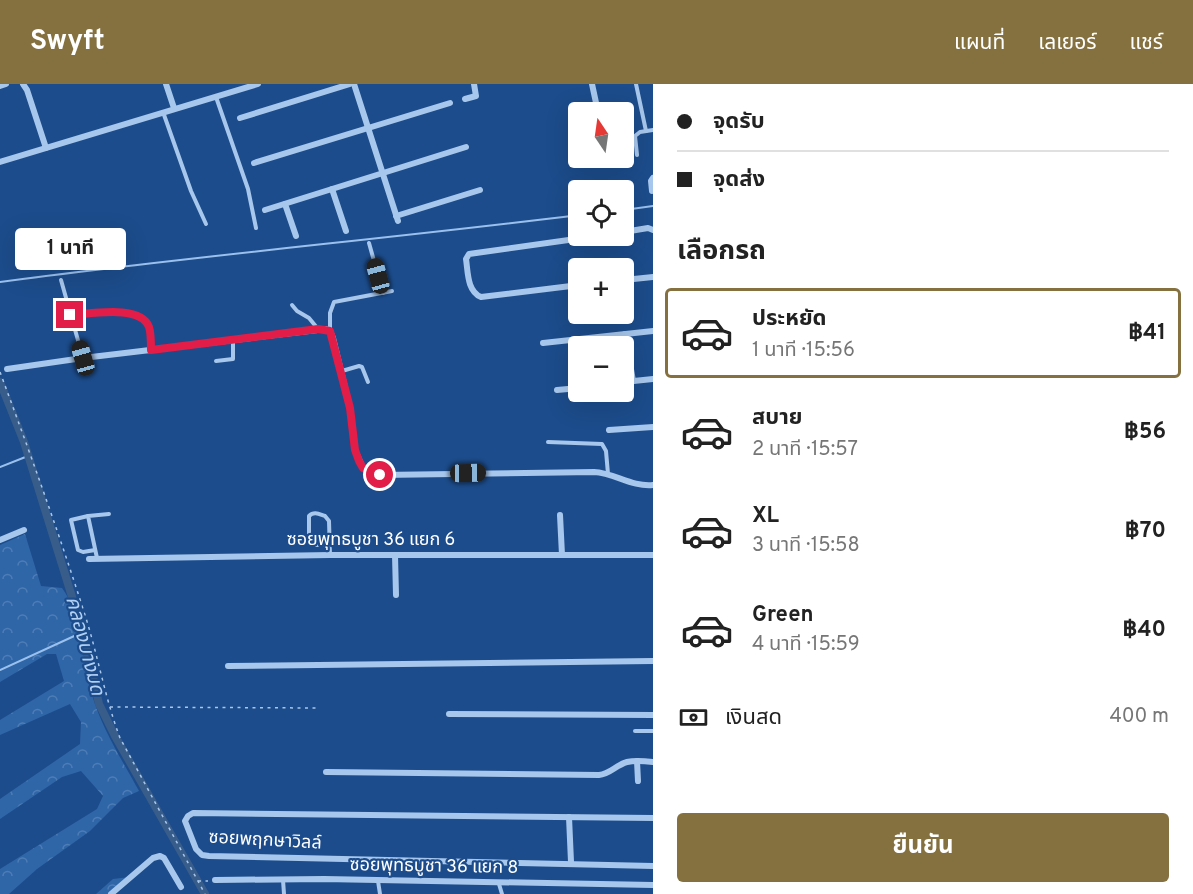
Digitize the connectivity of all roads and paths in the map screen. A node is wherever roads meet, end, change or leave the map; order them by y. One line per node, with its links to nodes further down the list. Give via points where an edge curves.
1 (6, 84): 9 (street)
2 (23, 84): 21 (street)
3 (166, 84): 14 (street)
4 (258, 84): 10 (street)
5 (352, 84): 16 (street); 17 (street)
6 (474, 84): 11 (street, via 476,96)
7 (592, 84): 12 (street)
8 (636, 84): 19 (lane)
9 (0, 86)
10 (216, 97): 14 (street); 33 (lane, via 248,189)
11 (465, 99)
12 (596, 102)
13 (450, 103): 17 (street)
14 (174, 108): 15 (street)
15 (163, 112): 21 (street); 32 (lane)
16 (240, 118)
17 (367, 129): 24 (street); 25 (street)
18 (653, 130): 19 (lane)
19 (646, 131): 22 (lane, via 634,138)
20 (466, 147): 25 (street)
21 (46, 148): 23 (street)
22 (637, 155)
23 (0, 162)
24 (254, 163)
25 (382, 173): 27 (street); 28 (street, via 397,218)
26 (653, 178): 29 (street)
27 (332, 189): 30 (street); 36 (street)
28 (480, 190)
29 (652, 191)
30 (285, 204): 31 (street); 37 (street)
31 (265, 210)
32 (206, 224)
33 (256, 228)
34 (634, 230): 35 (street)
35 (653, 230)
36 (346, 231)
37 (296, 236)
38 (568, 240): 43 (street, via 470,254 466,259 471,289 481,297)
39 (369, 243): 45 (lane)
40 (653, 277): 41 (street)
41 (634, 279)
42 (62, 280): 47 (lane)
43 (568, 286)
44 (392, 291): 45 (lane)
45 (383, 292): 49 (lane, via 334,302)
46 (292, 305): 48 (lane)
47 (70, 315): 54 (lane, via 136,314 149,327); 55 (lane)
48 (318, 329): 49 (street); 52 (street)
49 (330, 331): 58 (street)
50 (653, 331): 51 (street)
51 (625, 334): 53 (street)
52 (233, 340): 54 (street); 56 (lane, via 233,358)
53 (543, 343)
54 (151, 350): 55 (street)
55 (83, 358): 57 (street)
56 (216, 361)
57 (3, 370): 85 (path, via 85,616)
58 (341, 371): 61 (lane, via 362,367); 67 (street, via 355,450 363,468 371,472)
59 (653, 379): 60 (street)
60 (634, 381)
61 (368, 382)
62 (568, 389): 63 (street)
63 (557, 390)
64 (653, 427): 65 (street)
65 (609, 430)
66 (548, 442): 67 (lane, via 602,444)
67 (608, 474): 68 (street, via 633,484)
68 (653, 485)
69 (109, 514): 71 (lane)
70 (560, 515): 78 (street)
71 (88, 516): 75 (lane); 75 (lane, via 71,520 78,550)
72 (24, 530): 73 (street)
73 (0, 540)
74 (329, 545): 74 (lane, via 327,517 311,514 309,542); 76 (lane)
75 (95, 550): 81 (lane)
76 (330, 555): 77 (street, ซอยพุทธบูชา 36 แยก 6); 81 (street, ซอยพุทธบูชา 36 แยก 6)
77 (395, 555): 78 (street, ซอยพุทธบูชา 36 แยก 6); 82 (street)
78 (562, 555): 79 (street, ซอยพุทธบูชา 36 แยก 6)
79 (653, 555)
80 (89, 559): 81 (street, ซอยพุทธบูชา 36 แยก 6)
81 (97, 559)
82 (396, 595)
83 (653, 661): 84 (street)
84 (228, 666)
85 (109, 708): 86 (path); 101 (path, via 120,738)
86 (319, 708)
87 (449, 714): 88 (street)
88 (653, 715)
89 (635, 730): 90 (lane)
90 (653, 731)
91 (637, 761): 92 (street); 93 (street, via 599,775); 94 (street)
92 (653, 762)
93 (326, 772)
94 (638, 781)
95 (569, 817): 96 (street, ซอยพฤกษาวิลล์); 97 (street); 97 (street, ซอยพฤกษาวิลล์, via 193,813 185,821 196,849 209,856)
96 (653, 818)
97 (572, 862): 98 (street, ซอยพฤกษาวิลล์)
98 (653, 866)
99 (284, 879): 100 (street, ซอยพุทธบูชา 36 แยก 8); 102 (street, ซอยพุทธบูชา 36 แยก 8); 108 (lane)
100 (215, 880): 101 (path)
101 (198, 881): 107 (path)
102 (378, 881): 103 (street, ซอยพุทธบูชา 36 แยก 8); 109 (lane)
103 (499, 884): 104 (street, ซอยพุทธบูชา 36 แยก 8); 110 (lane)
104 (653, 885)
105 (181, 888): 106 (street, via 160,856)
106 (111, 894)
107 (205, 894)
108 (284, 894)
109 (380, 894)
110 (502, 894)

